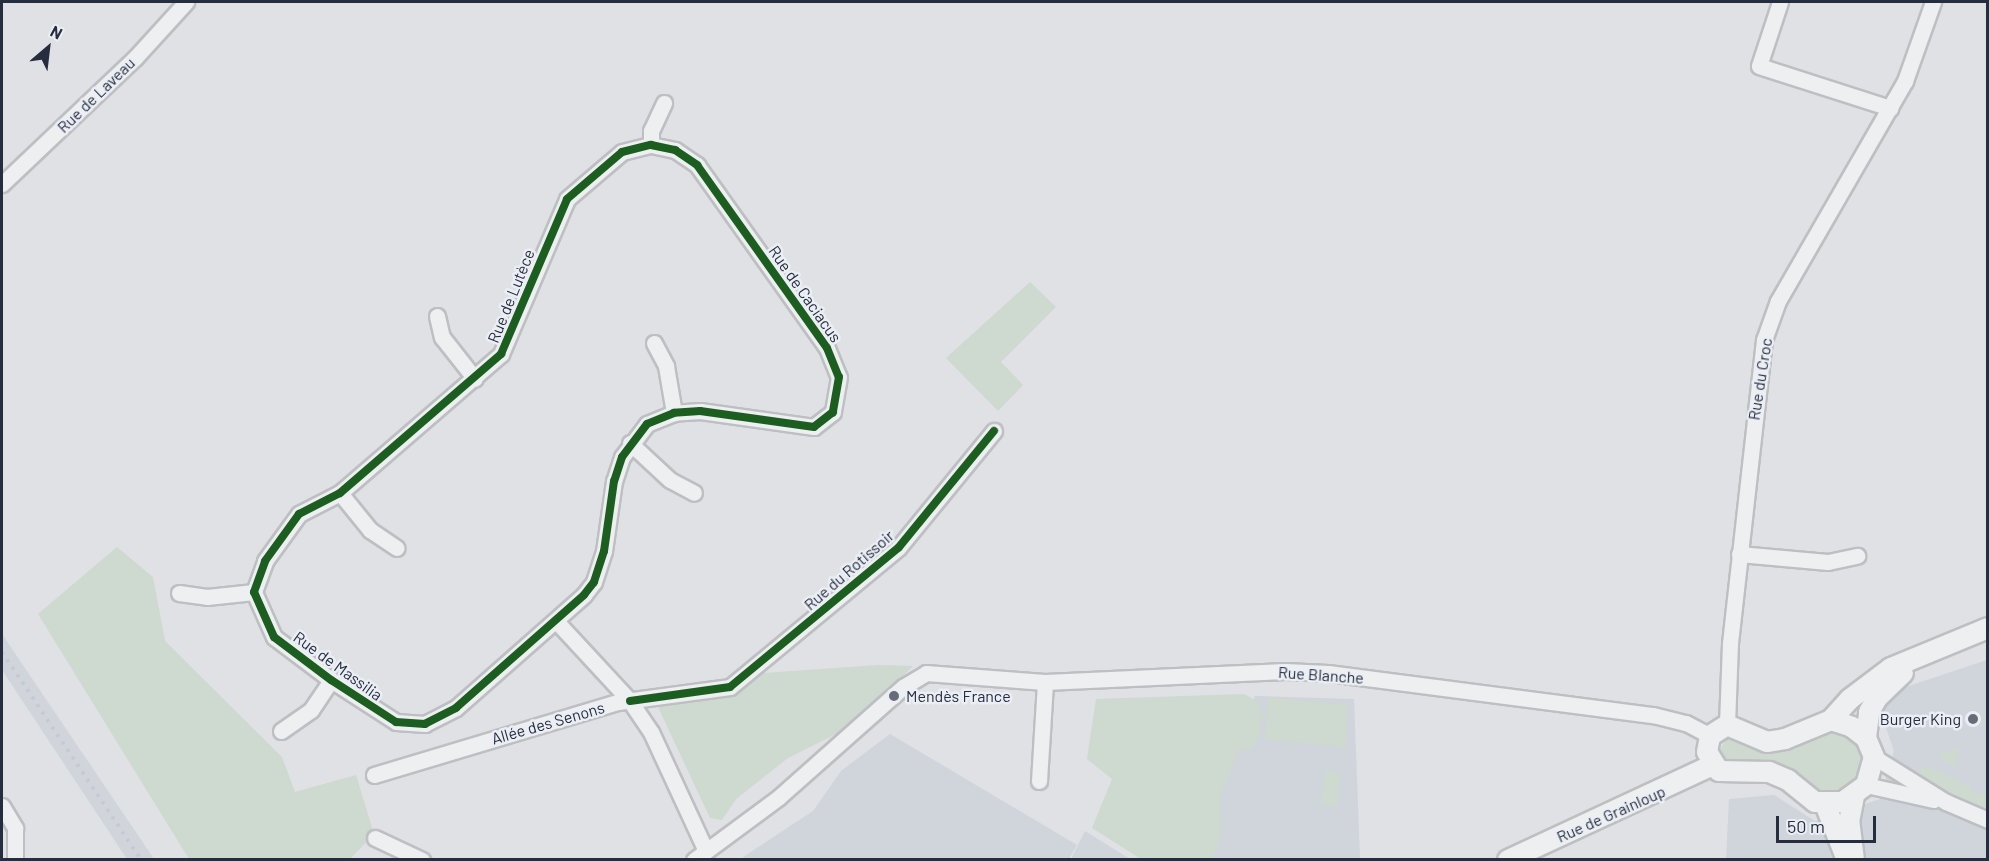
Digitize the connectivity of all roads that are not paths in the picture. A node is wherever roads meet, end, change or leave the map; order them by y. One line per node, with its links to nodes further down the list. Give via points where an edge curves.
1 (186, 2): 7 (street, Rue de Laveau, via 135,58)
2 (1780, 2): 5 (street, via 1759,66)
3 (1933, 2): 5 (street, Rue du Croc, via 1917,52)
4 (664, 103): 6 (street, via 651,131)
5 (1890, 108): 17 (street, Rue du Croc, via 1778,301 1764,340)
6 (651, 145): 10 (street, Rue de Lutèce, via 622,152 567,199 555,220 510,339 501,354); 11 (street, Rue de Caciacus, via 675,150 697,165 827,348 839,377 833,412 814,427 723,413)
7 (2, 184)
8 (437, 316): 10 (street, via 442,337)
9 (654, 343): 11 (street, via 666,366)
10 (475, 379): 14 (street, Rue de Lutèce)
11 (674, 413): 13 (street, Rue de Caciacus, via 647,424)
12 (994, 431): 26 (street, Rue du Rotissoir, via 899,547)
13 (630, 443): 15 (street, via 670,480); 21 (street, Rue de Caciacus, via 614,481 604,551 594,582)
14 (340, 493): 16 (street, via 370,530); 19 (street, via 309,505 287,526 265,561)
15 (694, 493)
16 (397, 548)
17 (1739, 554): 18 (street, via 1828,562); 29 (street, Rue du Croc, via 1728,665)
18 (1857, 556)
19 (254, 592): 20 (street, via 207,597); 24 (street, Rue de Massilia, via 274,636)
20 (179, 593)
21 (556, 621): 24 (street, Rue de Massilia, via 456,708 425,724 396,722); 27 (street)
22 (1988, 628): 28 (street, via 1891,668 1850,699)
23 (1988, 637): 32 (street, via 1902,674 1876,698 1869,712)
24 (331, 680): 30 (street, via 311,710)
25 (1045, 682): 31 (street, Rue Blanche, via 1285,671 1328,673 1653,715 1686,723); 36 (street); 43 (street, Rue Blanche, via 926,673 915,676 816,767 737,831)
26 (730, 687): 27 (street, Allée des Senons)
27 (630, 701): 35 (street, Allée des Senons); 43 (street, via 651,732)
28 (1831, 720): 29 (street, via 1785,739 1767,742); 32 (street, via 1852,727)
29 (1727, 725): 31 (street)
30 (281, 731)
31 (1710, 736): 34 (street, via 1707,752)
32 (1866, 738): 33 (street)
33 (1874, 757): 37 (street); 38 (street)
34 (1713, 765): 39 (street, via 1728,773 1754,770 1780,775 1809,798); 46 (street, Rue de Grainloup)
35 (374, 775)
36 (1039, 781)
37 (1860, 791): 38 (street); 39 (street); 48 (street, via 1849,822)
38 (1946, 802): 41 (street)
39 (1825, 804): 47 (street)
40 (2, 806): 45 (street, via 15,828)
41 (1988, 820)
42 (375, 838): 44 (street)
43 (700, 855)
44 (418, 859)
45 (15, 860)
46 (1508, 860)
47 (1847, 860)
48 (1854, 860)

